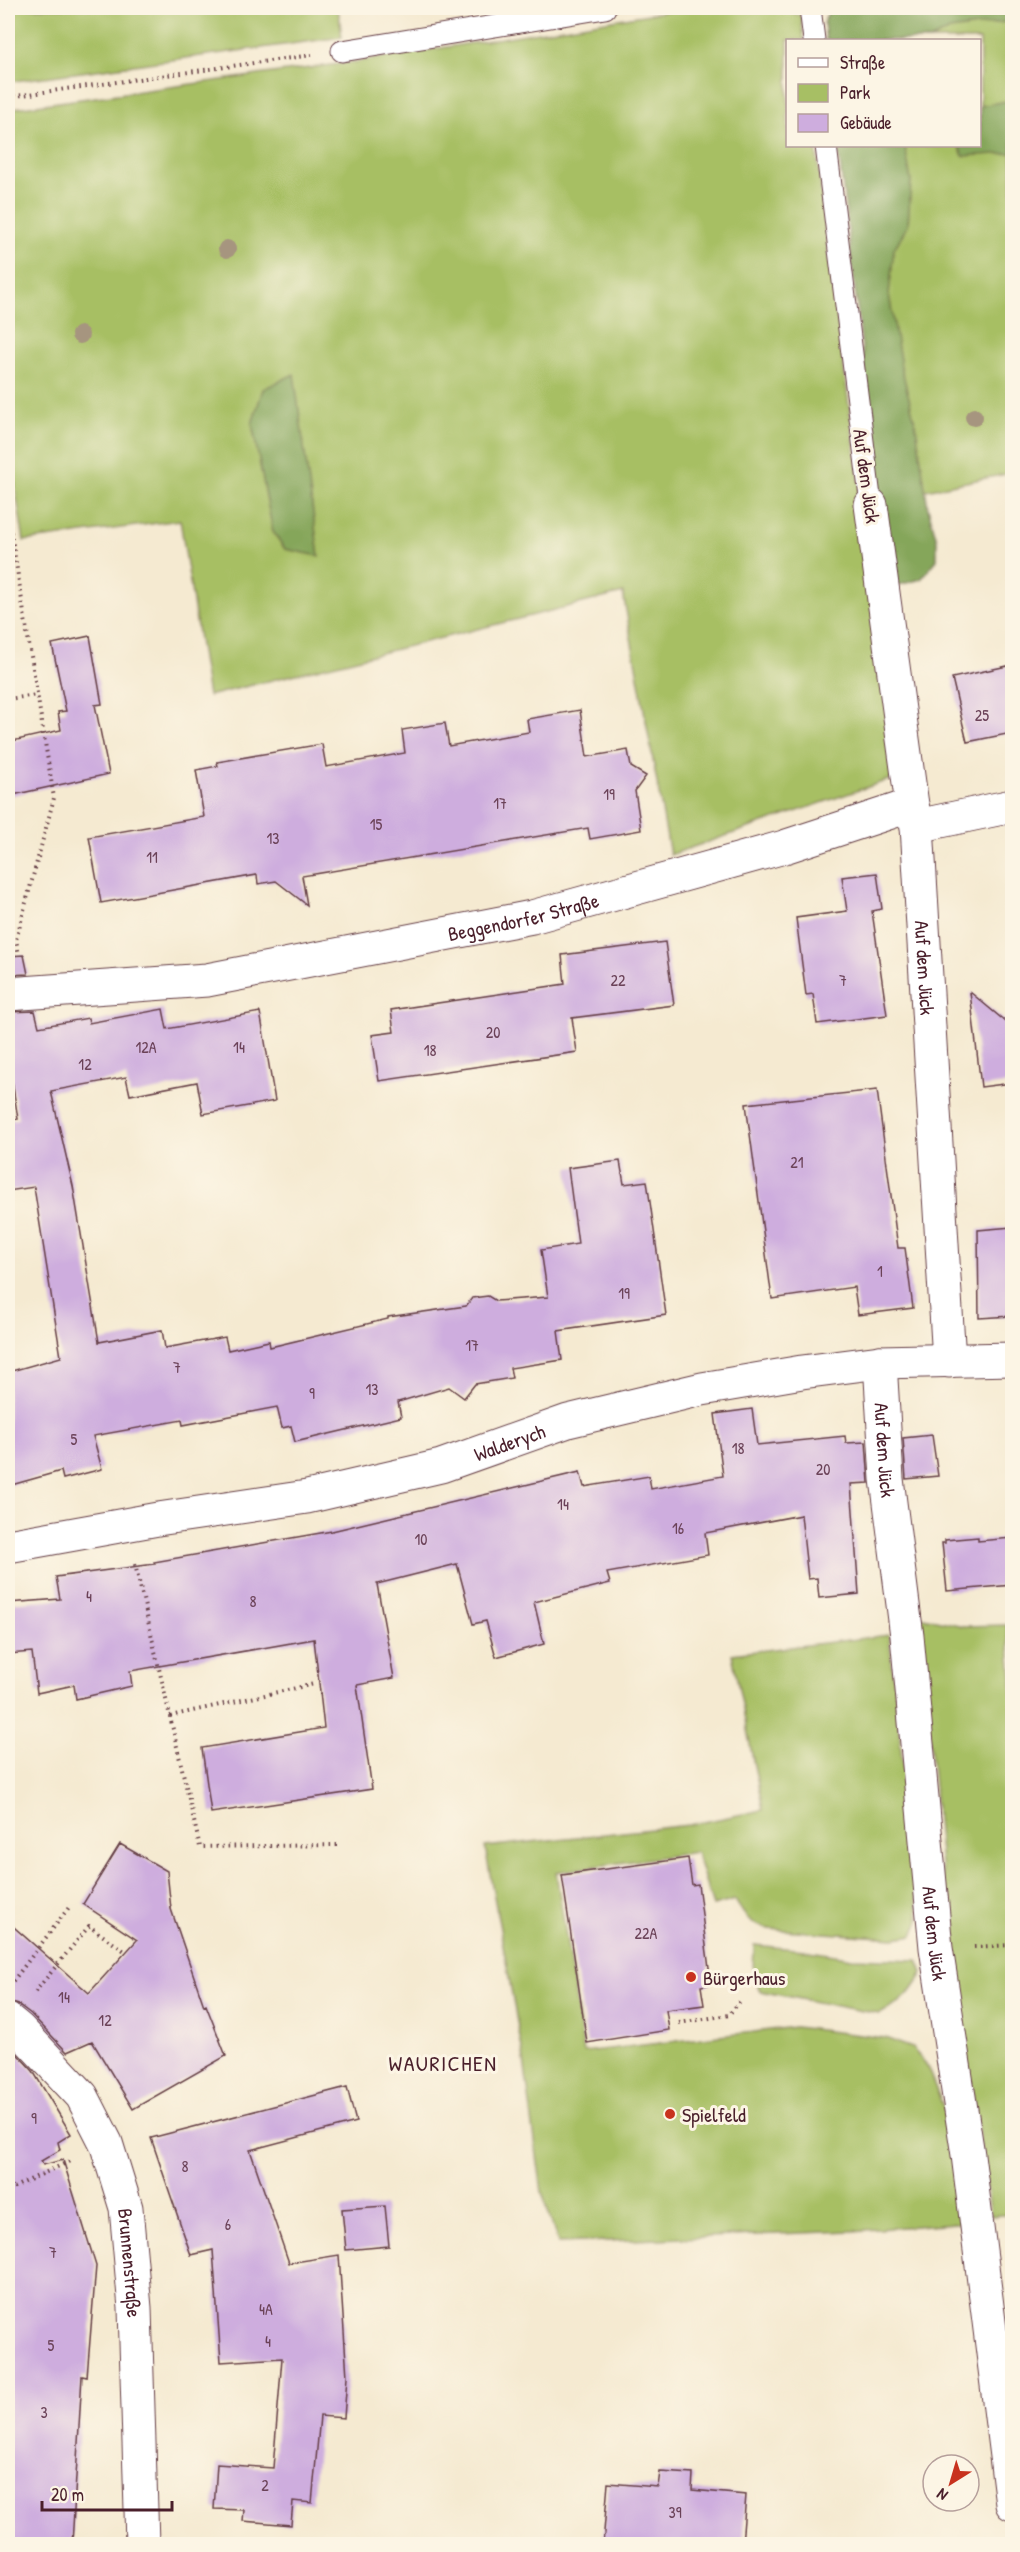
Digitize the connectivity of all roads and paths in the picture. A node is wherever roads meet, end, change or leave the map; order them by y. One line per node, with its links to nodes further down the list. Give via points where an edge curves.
1 (604, 8): 4 (lane)
2 (810, 8): 3 (lane)
3 (814, 39)
4 (342, 51): 5 (path)
5 (8, 97)
6 (826, 147): 7 (lane, Auf dem Jück)
7 (871, 505): 12 (street, Auf dem Jück)
8 (8, 514): 9 (path)
9 (37, 695): 10 (path); 13 (path, via 54,798 16,940)
10 (8, 699)
11 (1012, 806): 12 (street, Beggendorfer Straße)
12 (914, 815): 13 (street, Beggendorfer Straße, via 532,917 207,980); 15 (street, Auf dem Jück)
13 (17, 993)
14 (1012, 1359): 15 (street, Walderych)
15 (949, 1361): 16 (street, Walderych)
16 (880, 1362): 17 (street, Walderych, via 702,1389 568,1421 441,1466 307,1497); 30 (street, Auf dem Jück, via 887,1479 907,1636 936,1948 968,2155)
17 (126, 1525): 18 (street, Walderych); 20 (path)
18 (8, 1546)
19 (314, 1684): 20 (path)
20 (170, 1716): 21 (path, via 200,1847)
21 (337, 1845)
22 (70, 1906): 24 (path)
23 (126, 1952): 26 (path, via 89,1926)
24 (8, 1989)
25 (740, 2001): 27 (path, via 729,2015)
26 (9, 2021): 28 (street, Brunnenstraße, via 82,2096)
27 (679, 2023)
28 (106, 2143): 29 (path); 31 (street, Brunnenstraße, via 126,2208 135,2308)
29 (8, 2190)
30 (1012, 2504)
31 (142, 2544)

